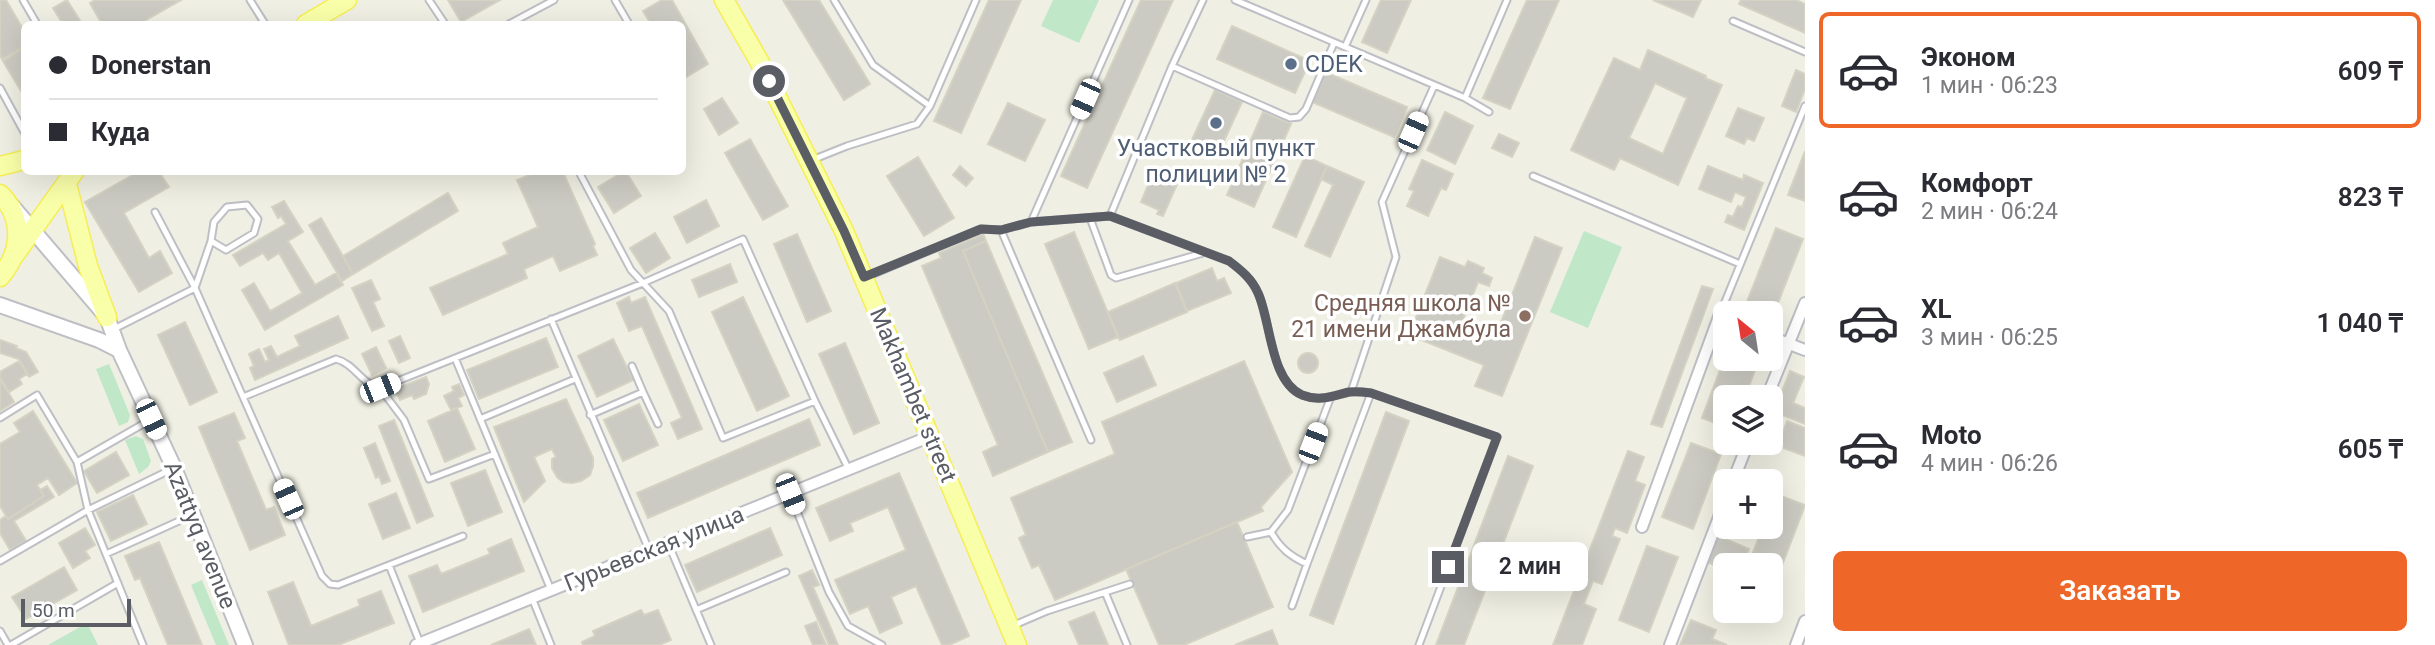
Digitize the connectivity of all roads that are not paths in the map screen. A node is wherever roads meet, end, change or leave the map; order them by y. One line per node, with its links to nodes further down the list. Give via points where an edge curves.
1 (23, 0): 15 (lane)
2 (250, 0): 16 (lane)
3 (347, 0): 17 (main road)
4 (429, 0): 18 (lane)
5 (554, 0): 19 (lane)
6 (615, 0): 20 (lane)
7 (724, 0): 34 (main road, Makhambet street)
8 (834, 0): 29 (lane, via 873,65)
9 (976, 0): 29 (lane)
10 (1129, 0): 43 (lane)
11 (1203, 0): 25 (lane)
12 (1236, 0): 22 (lane)
13 (1366, 0): 23 (lane)
14 (1507, 0): 28 (lane)
15 (35, 21)
16 (263, 21)
17 (311, 21)
18 (443, 21)
19 (515, 21)
20 (627, 21)
21 (1733, 21): 24 (lane)
22 (1334, 43): 23 (lane); 25 (lane, via 1299,117 1290,118)
23 (1345, 47): 26 (lane)
24 (1805, 52)
25 (1172, 66): 41 (lane)
26 (1434, 86): 28 (lane); 70 (lane, via 1382,202 1396,257)
27 (0, 88): 32 (lane)
28 (1465, 98): 31 (lane)
29 (930, 106): 34 (lane, via 917,124)
30 (1805, 106): 49 (lane)
31 (1489, 112)
32 (21, 126)
33 (21, 161): 35 (main road)
34 (809, 162): 51 (main road, Makhambet street)
35 (0, 166)
36 (581, 175): 52 (lane, via 631,270)
37 (1533, 176): 49 (lane)
38 (70, 178): 44 (main road); 58 (main road, via 88,266)
39 (3, 197): 44 (street); 48 (main road, via 18,227)
40 (155, 212): 53 (lane)
41 (1110, 216): 42 (lane); 47 (lane)
42 (1090, 218): 43 (lane); 47 (lane, via 1116,278)
43 (1031, 222): 45 (lane)
44 (34, 230): 48 (main road); 58 (street)
45 (1001, 230): 51 (lane, via 981,229); 81 (lane)
46 (211, 241): 46 (lane, via 226,250 254,233 258,219 247,205 227,207 214,222); 53 (lane)
47 (1205, 252): 73 (lane, via 1237,267 1258,293 1281,373 1290,387 1303,395)
48 (14, 256): 50 (main road)
49 (1740, 264): 54 (lane)
50 (0, 276)
51 (864, 277): 80 (main road, Makhambet street)
52 (643, 283): 57 (lane); 74 (lane, via 669,311 723,438); 74 (lane, via 743,239)
53 (195, 288): 58 (lane); 72 (lane)
54 (1728, 301)
55 (1805, 303): 61 (street)
56 (0, 305): 62 (street)
57 (551, 320): 64 (lane); 66 (lane)
58 (110, 324): 62 (street, Azattyq avenue)
59 (1713, 342): 89 (street)
60 (1783, 342): 61 (street)
61 (1789, 344): 63 (street); 67 (street)
62 (119, 350): 77 (street, Azattyq avenue)
63 (1805, 350)
64 (455, 358): 68 (lane); 78 (lane)
65 (632, 366): 69 (lane)
66 (575, 379): 75 (lane); 78 (lane)
67 (1772, 385)
68 (380, 388): 72 (lane, via 370,386 346,362 336,359); 82 (lane, via 404,421 429,479)
69 (643, 392): 75 (lane); 79 (lane)
70 (1351, 392): 71 (lane); 73 (lane)
71 (1371, 393): 98 (lane); 120 (lane, via 1497,437)
72 (243, 397): 99 (lane, via 322,576 338,585)
73 (1331, 399): 90 (lane, via 1288,510)
74 (816, 401): 85 (lane)
75 (590, 415): 95 (lane)
76 (0, 418): 83 (lane, via 37,395)
77 (151, 419): 83 (lane); 84 (street, Azattyq avenue)
78 (480, 419): 82 (lane)
79 (658, 425)
80 (931, 436): 85 (street, Гурьевская улица); 109 (main road, Makhambet street)
81 (1091, 440)
82 (495, 454): 103 (lane)
83 (77, 462): 87 (lane)
84 (173, 468): 87 (lane); 88 (street, Azattyq avenue)
85 (849, 470): 86 (street, Гурьевская улица)
86 (790, 494): 94 (street, Гурьевская улица); 117 (lane, via 829,592 848,626)
87 (89, 510): 96 (lane); 97 (lane)
88 (193, 515): 96 (lane); 114 (street, Azattyq avenue)
89 (1642, 527)
90 (1271, 532): 93 (lane); 98 (lane, via 1290,556)
91 (1713, 533): 121 (street)
92 (463, 536): 99 (lane)
93 (1247, 537)
94 (668, 543): 95 (street, Гурьевская улица); 107 (lane)
95 (649, 550): 103 (street, Гурьевская улица)
96 (106, 554): 101 (lane)
97 (0, 561)
98 (1307, 564): 106 (lane)
99 (388, 565): 111 (lane)
100 (786, 572): 107 (lane)
101 (118, 583): 112 (lane); 113 (lane)
102 (1130, 584): 104 (lane)
103 (551, 590): 105 (street, Гурьевская улица)
104 (1105, 592): 109 (lane); 119 (lane)
105 (532, 598): 111 (street, Гурьевская улица); 115 (lane)
106 (1292, 606)
107 (696, 610): 116 (lane)
108 (1805, 621): 122 (street)
109 (1009, 627): 118 (main road, Makhambet street)
110 (0, 631): 112 (lane)
111 (419, 644)
112 (10, 645)
113 (142, 645)
114 (245, 645)
115 (551, 645)
116 (711, 645)
117 (882, 645)
118 (1017, 645)
119 (1127, 645)
120 (1419, 645)
121 (1670, 645)
122 (1796, 645)

